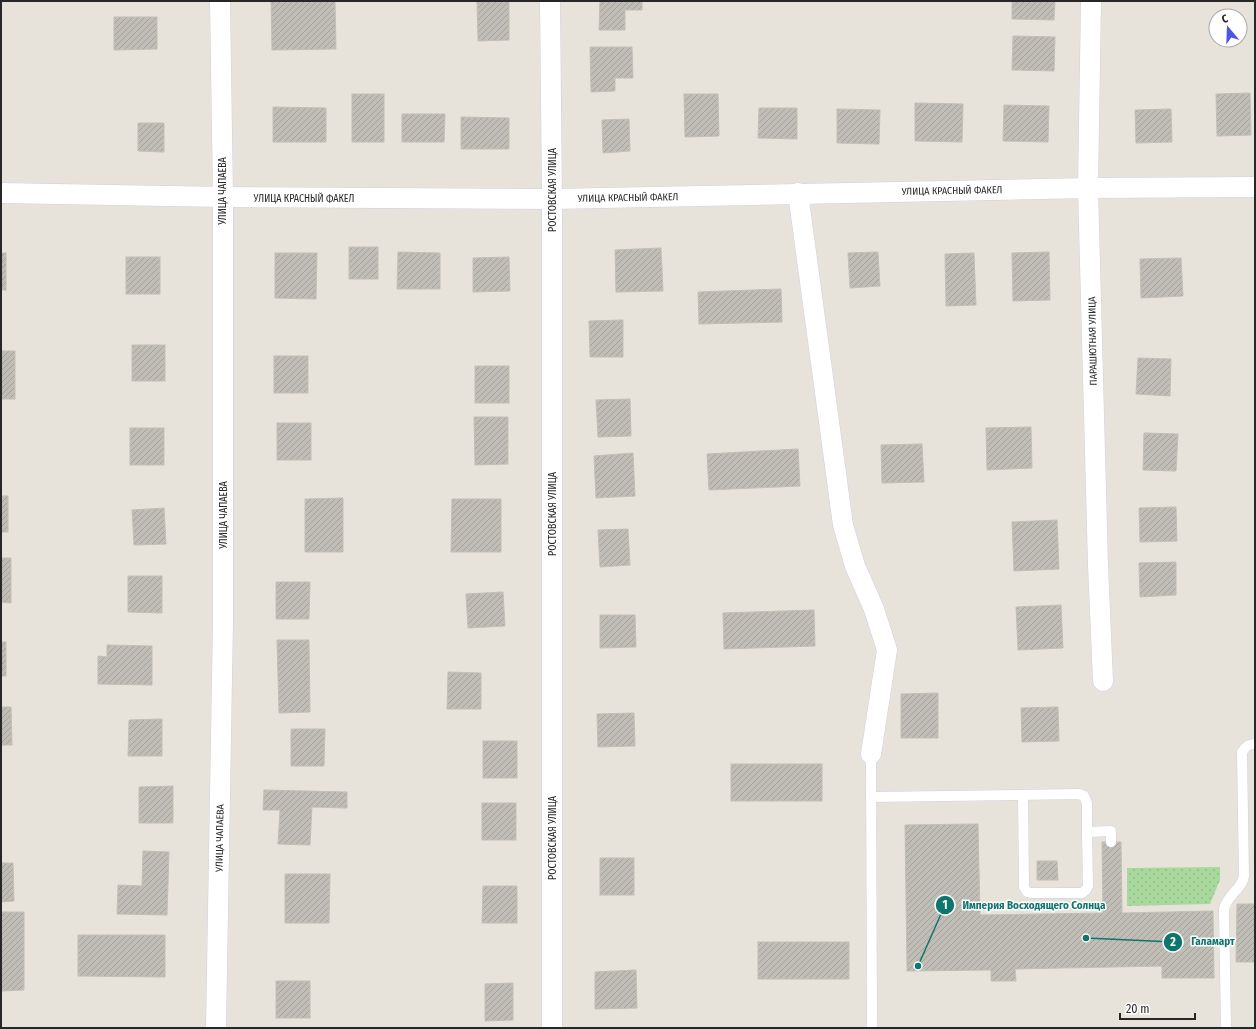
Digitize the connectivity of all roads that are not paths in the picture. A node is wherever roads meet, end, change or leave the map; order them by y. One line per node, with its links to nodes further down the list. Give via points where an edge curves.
1 (220, 1): 8 (street, УЛИЦА ЧАПАЕВА)
2 (550, 1): 9 (street, РОСТОВСКАЯ УЛИЦА)
3 (1091, 1): 5 (street, ПАРАШЮТНАЯ УЛИЦА)
4 (1255, 187): 5 (street, УЛИЦА КРАСНЫЙ ФАКЕЛ)
5 (1088, 188): 7 (street, УЛИЦА КРАСНЫЙ ФАКЕЛ); 10 (street, ПАРАШЮТНАЯ УЛИЦА)
6 (1, 193): 8 (street, УЛИЦА КРАСНЫЙ ФАКЕЛ)
7 (798, 193): 9 (street, УЛИЦА КРАСНЫЙ ФАКЕЛ); 12 (street, via 843,525 855,566 874,609 887,650)
8 (222, 198): 9 (street, УЛИЦА КРАСНЫЙ ФАКЕЛ); 17 (street, УЛИЦА ЧАПАЕВА, via 223,620)
9 (552, 199): 18 (street, РОСТОВСКАЯ УЛИЦА)
10 (1103, 681)
11 (1255, 744): 20 (lane, via 1245,747 1242,752 1243,882 1226,902 1224,909)
12 (871, 754): 14 (lane)
13 (1023, 795): 14 (lane); 15 (lane, via 1084,796 1087,803); 15 (lane, via 1024,887 1027,892 1082,893 1086,890)
14 (871, 797): 19 (lane)
15 (1087, 832): 16 (lane, via 1111,831)
16 (1111, 842)
17 (216, 1028)
18 (552, 1028)
19 (872, 1028)
20 (1226, 1028)

